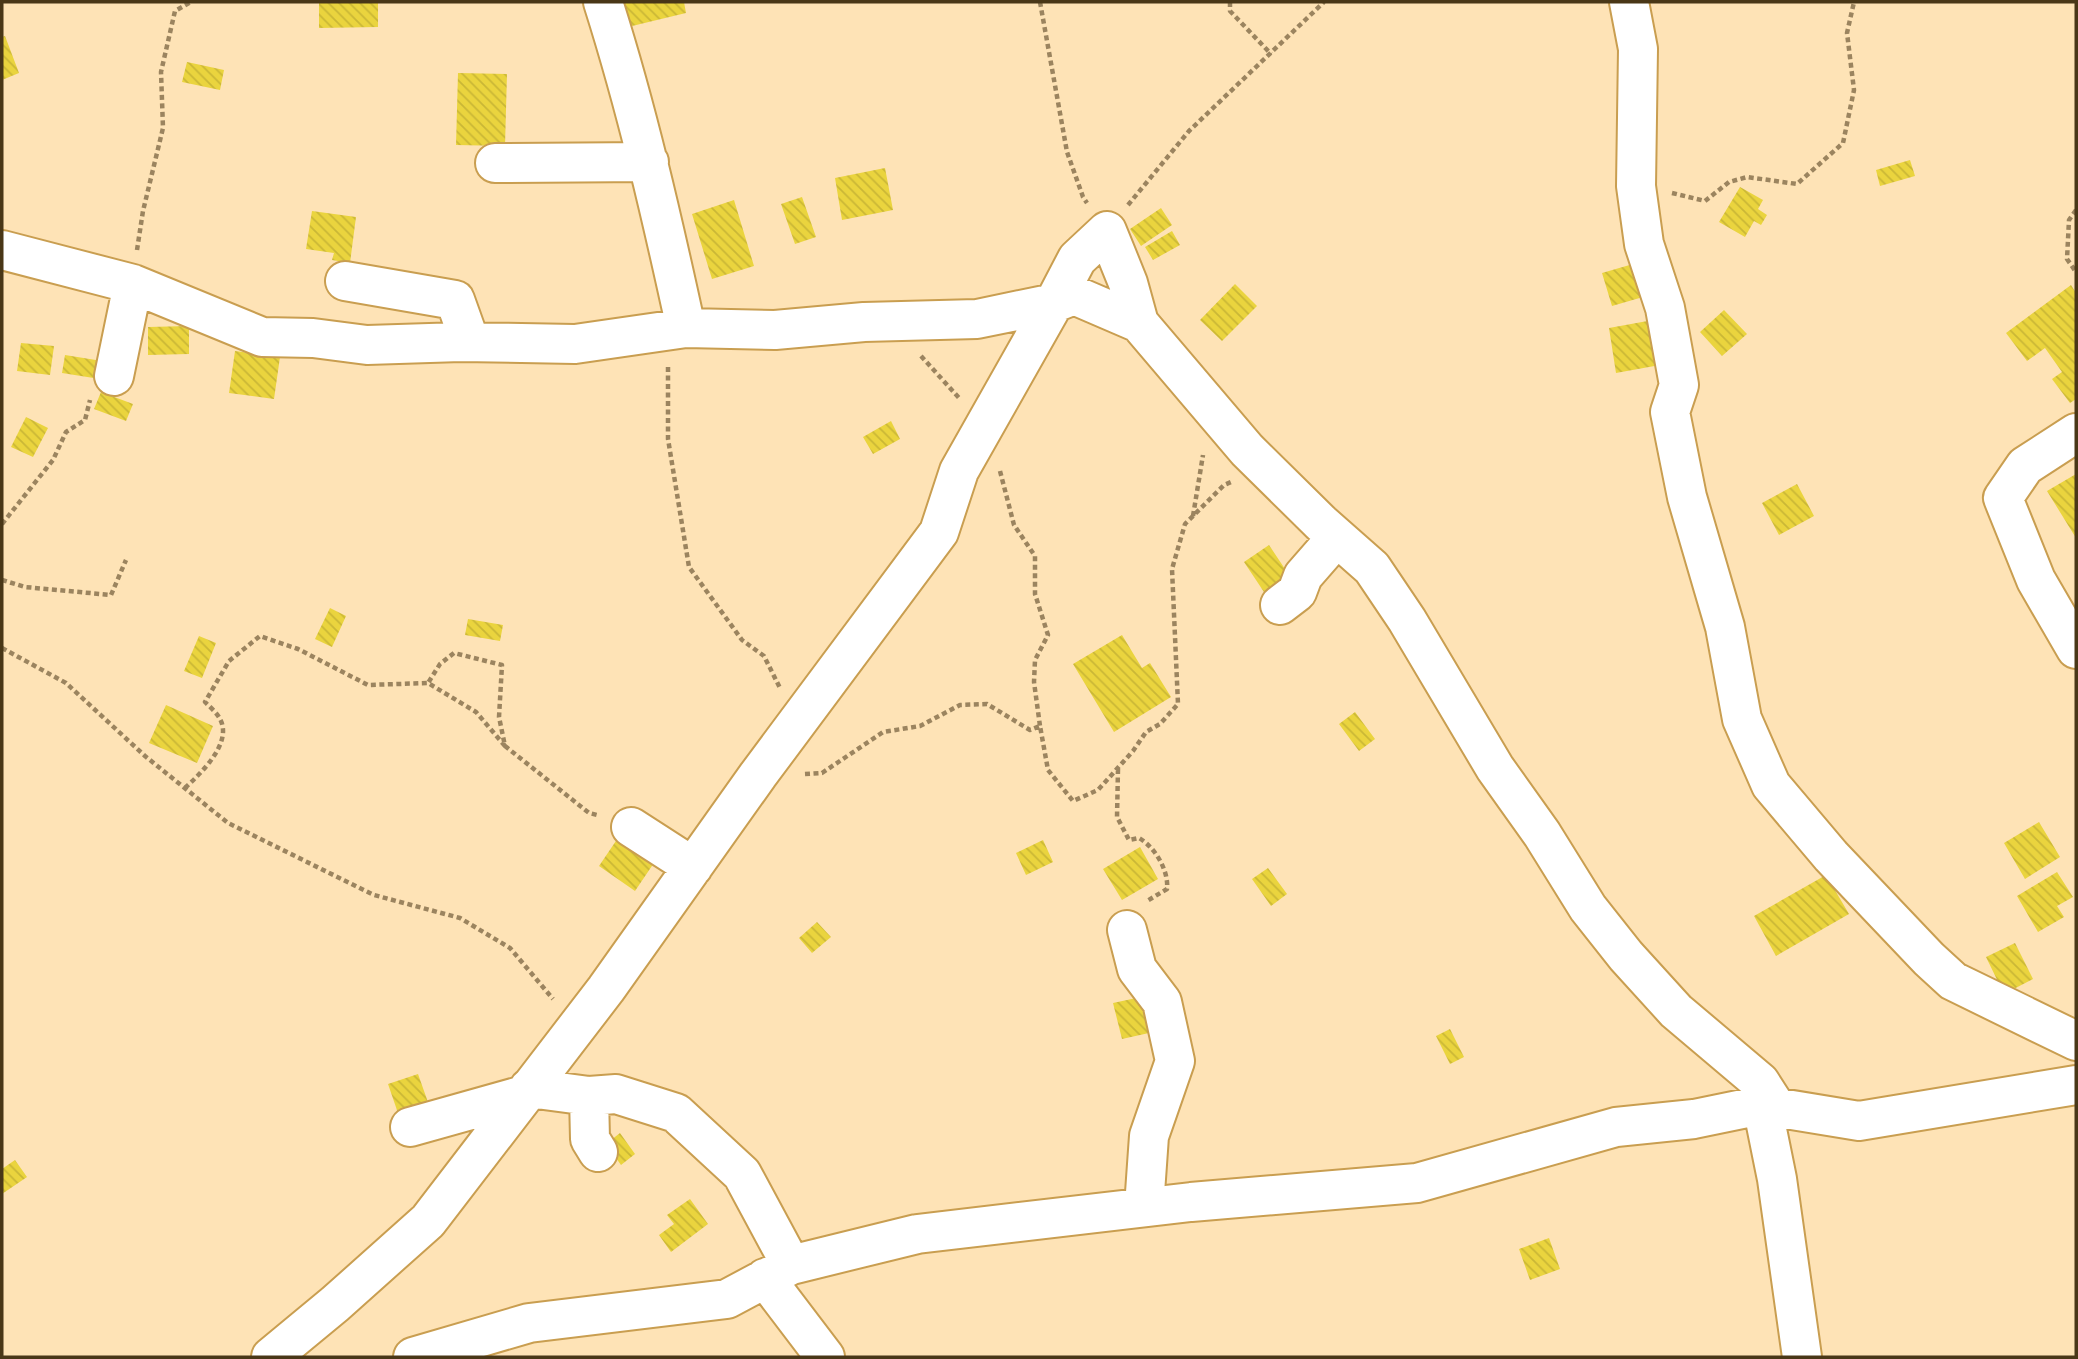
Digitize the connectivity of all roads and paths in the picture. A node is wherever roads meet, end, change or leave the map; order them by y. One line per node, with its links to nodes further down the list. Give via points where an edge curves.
1 (191, 2): 17 (path, via 175,11 161,72 163,128)
2 (603, 2): 9 (street)
3 (1040, 2): 13 (path, via 1067,152 1083,197)
4 (1230, 2): 8 (path, via 1230,11)
5 (1324, 2): 8 (path)
6 (1629, 2): 11 (street, via 1638,49)
7 (1854, 2): 11 (path, via 1847,33 1854,90 1843,143 1797,184 1747,177 1729,181 1705,201)
8 (1271, 54): 13 (path, via 1189,131)
9 (649, 162): 10 (street); 21 (street)
10 (495, 163)
11 (1636, 186): 48 (street, via 1644,244 1665,308 1679,385 1670,412 1687,496 1725,627 1742,719 1771,785 1831,856 1953,981)
12 (2076, 209): 15 (path, via 2069,220 2067,259)
13 (1107, 231): 18 (street, via 1077,259); 20 (street)
14 (2, 250): 17 (street)
15 (2076, 272)
16 (345, 281): 22 (street, via 455,300)
17 (132, 284): 22 (street, via 262,337 367,345); 23 (street)
18 (1054, 303): 19 (street, via 977,319); 20 (street, via 1074,295); 26 (street)
19 (891, 321): 21 (street, via 775,330); 26 (path)
20 (1139, 323): 24 (street)
21 (686, 328): 22 (street, via 575,344); 39 (path, via 668,369 668,427 688,567 742,640 764,656 791,701)
22 (470, 342)
23 (114, 376)
24 (1210, 407): 28 (street); 29 (path)
25 (66, 432): 30 (path, via 53,460)
26 (981, 433): 38 (path, via 1004,479 1014,526 1035,556 1035,594 1048,635 1035,660); 39 (street, via 959,471 939,532)
27 (2076, 433): 36 (street, via 2025,466 2003,498 2036,580)
28 (1266, 470): 29 (path, via 1247,473 1224,485); 31 (street)
29 (1193, 516): 41 (path, via 1185,524 1172,569 1178,704 1146,732)
30 (2, 524)
31 (1337, 537): 34 (street, via 1303,576 1297,592); 52 (street, via 1372,568 1494,768 1588,908 1676,1011 1760,1082)
32 (126, 561): 33 (path, via 111,595 24,587)
33 (2, 580)
34 (1280, 605)
35 (2, 648): 43 (path, via 66,683)
36 (2076, 649)
37 (428, 683): 40 (path, via 476,712); 40 (path, via 454,653 502,665 499,717); 43 (path, via 368,685 298,649 260,636 229,661 205,702 221,720 223,735 210,764)
38 (1040, 726): 41 (path, via 1048,770 1073,801 1098,790); 42 (path, via 1030,730 987,704 960,705 920,726 883,732 822,773)
39 (794, 727): 42 (street)
40 (505, 746): 44 (path, via 589,813)
41 (1118, 768): 46 (path, via 1117,817 1129,840 1139,838 1150,844 1168,878 1167,889 1126,913)
42 (752, 784): 45 (street)
43 (185, 788): 47 (path, via 228,823 312,865 374,895 460,918 510,947 553,999)
44 (631, 827): 45 (street)
45 (693, 867): 47 (street)
46 (1127, 930): 55 (street, via 1138,970 1162,1002 1175,1061 1149,1136)
47 (572, 1033): 50 (street)
48 (2076, 1041)
49 (2076, 1084): 52 (street, via 1859,1121)
50 (527, 1092): 51 (street); 53 (street); 57 (street, via 428,1221)
51 (589, 1096): 54 (street, via 590,1139); 56 (street, via 615,1094 676,1113 742,1174)
52 (1769, 1106): 55 (street, via 1615,1127 1417,1183); 60 (street)
53 (410, 1127)
54 (598, 1152)
55 (1144, 1207): 56 (street, via 917,1234)
56 (778, 1271): 58 (street, via 727,1299 528,1323); 59 (street)
57 (271, 1357)
58 (413, 1357)
59 (825, 1357)
60 (1802, 1357)

